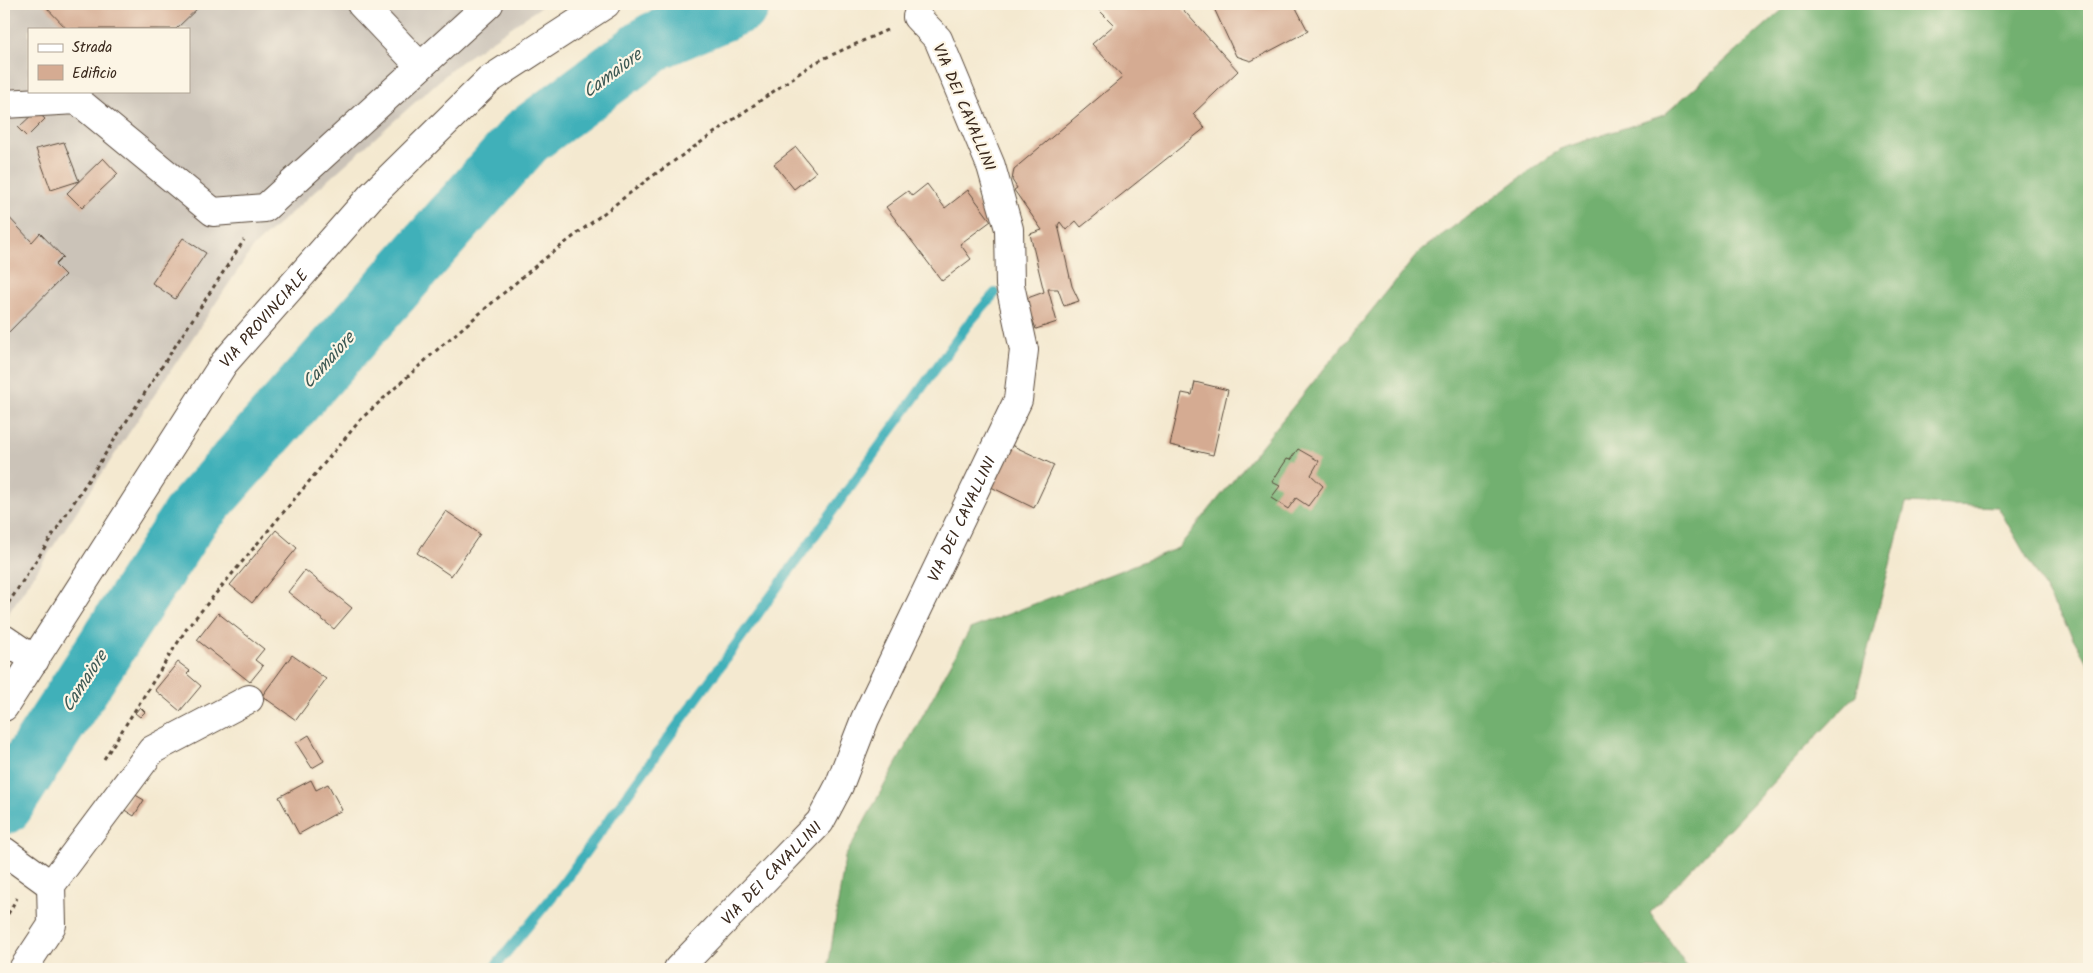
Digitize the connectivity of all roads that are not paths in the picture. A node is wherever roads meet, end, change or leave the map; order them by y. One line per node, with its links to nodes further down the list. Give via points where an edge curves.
1 (361, 4): 5 (street)
2 (488, 4): 5 (street)
3 (606, 4): 8 (street, VIA PROVINCIALE, via 489,80 371,196 224,363)
4 (916, 17): 14 (street, VIA DEI CAVALLINI, via 938,39 991,166 1010,228 1010,285 1024,350 1018,400 865,719 839,786 820,822)
5 (420, 66): 6 (street, via 265,208 213,212 76,100)
6 (4, 104)
7 (4, 639): 8 (street)
8 (35, 660): 10 (street, VIA PROVINCIALE)
9 (250, 699): 12 (street, via 152,750)
10 (4, 707)
11 (4, 851): 12 (street)
12 (42, 878): 13 (street, via 52,925)
13 (23, 969)
14 (678, 969)

